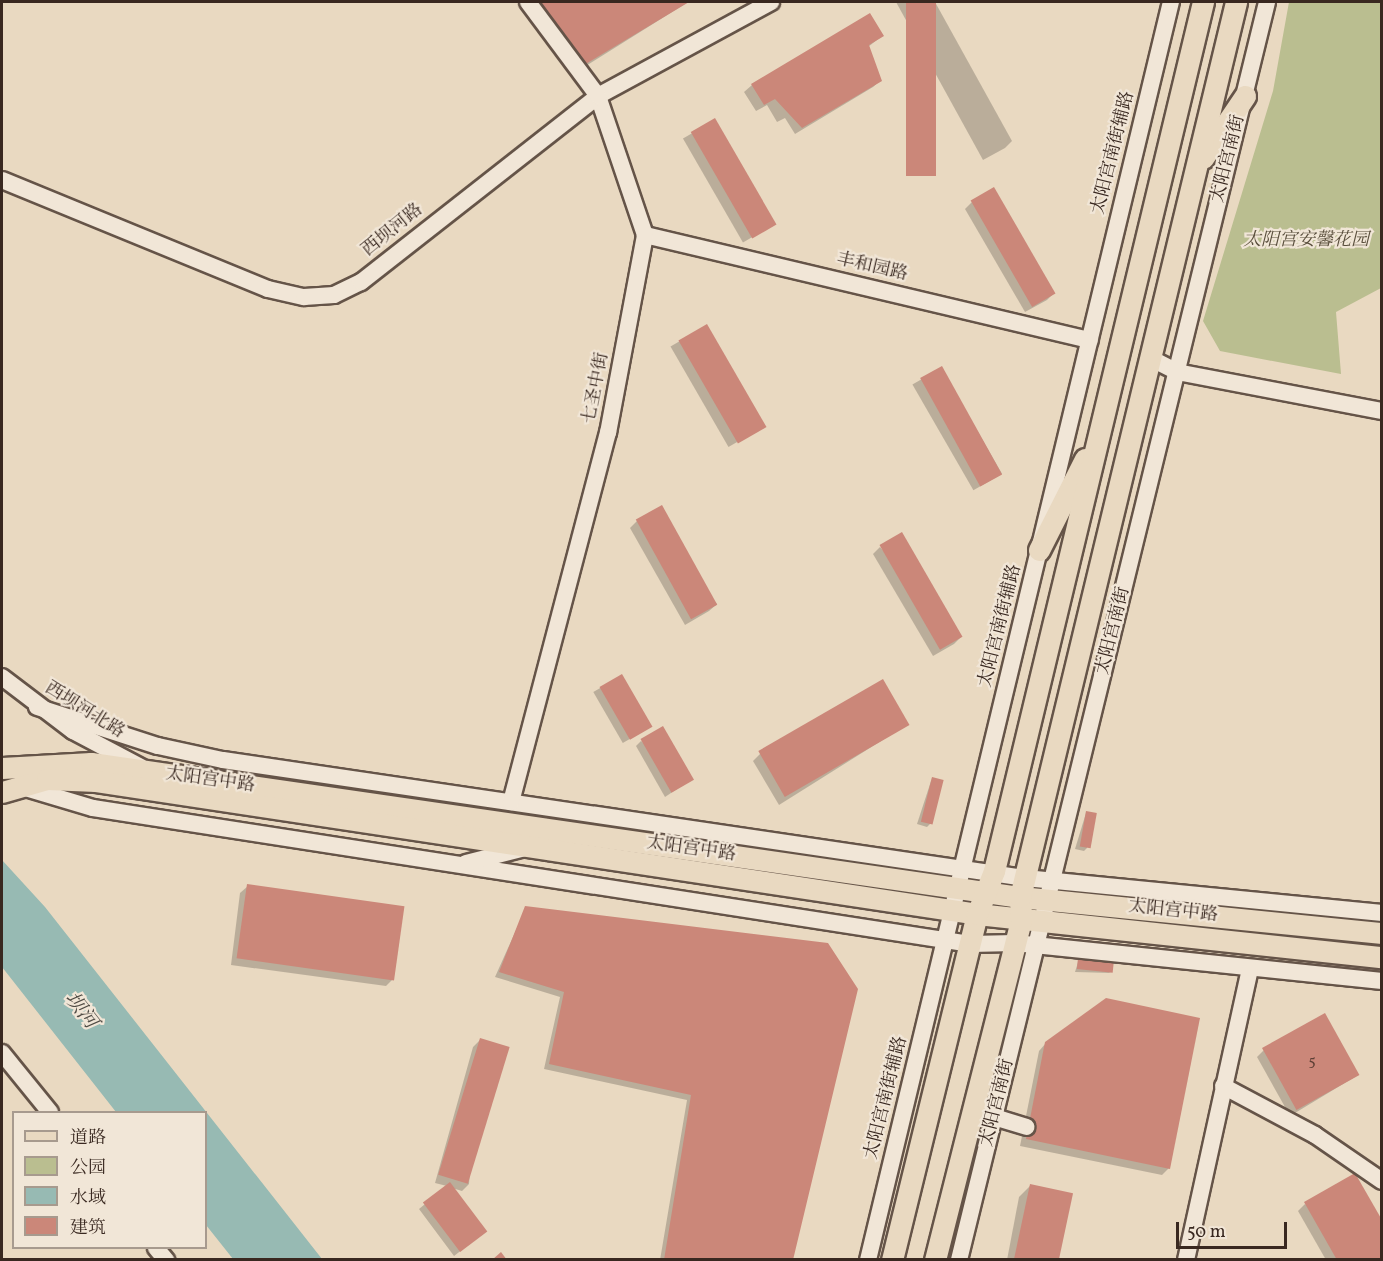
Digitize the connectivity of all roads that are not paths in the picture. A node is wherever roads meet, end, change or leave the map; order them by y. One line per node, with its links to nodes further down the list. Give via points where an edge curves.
1 (528, 2): 7 (street, 七圣中街)
2 (771, 2): 7 (street, 西坝河路)
3 (1171, 2): 12 (street, 太阳宫南街辅路)
4 (1203, 2): 16 (main road)
5 (1236, 2): 9 (main road, 太阳宫南街)
6 (1267, 2): 8 (street, 太阳宫南街)
7 (598, 96): 10 (street, 西坝河路, via 361,282 334,295 304,297 268,289); 11 (street, 七圣中街)
8 (1245, 96): 9 (main road); 14 (street, 太阳宫南街)
9 (1196, 168): 13 (main road, 太阳宫南街)
10 (2, 180)
11 (645, 235): 12 (street, 丰和园路); 24 (street, 七圣中街, via 608,433)
12 (1090, 340): 17 (street, 太阳宫南街辅路)
13 (1150, 358): 14 (street); 31 (main road, 太阳宫南街)
14 (1177, 372): 15 (street); 33 (street, 太阳宫南街)
15 (1382, 411)
16 (1101, 426): 17 (main road); 30 (main road)
17 (1039, 550): 28 (street, 太阳宫南街辅路)
18 (2, 677): 19 (street, 西坝河北路)
19 (37, 707): 21 (street, 西坝河北路); 23 (street, 太阳宫中路, via 158,746 223,760)
20 (2, 768): 21 (main road, 太阳宫中路, via 70,763)
21 (149, 772): 25 (main road, 太阳宫中路)
22 (8, 788): 26 (main road, 太阳宫中路, via 47,779 96,781); 27 (street, 太阳宫中路, via 93,808)
23 (460, 794): 24 (street, 太阳宫中路); 25 (street)
24 (511, 801): 28 (street, 太阳宫中路)
25 (554, 830): 32 (main road, 太阳宫中路)
26 (530, 847): 27 (street); 29 (main road, 太阳宫中路)
27 (459, 865): 35 (street, 太阳宫中路)
28 (963, 867): 30 (street, 太阳宫中路); 32 (street, 太阳宫南街辅路)
29 (690, 871): 35 (street); 36 (main road, 太阳宫中路)
30 (994, 872): 31 (street, 太阳宫中路); 34 (main road)
31 (1022, 887): 33 (main road, 太阳宫中路); 34 (main road, 太阳宫中路); 39 (main road, 太阳宫南街)
32 (957, 888): 34 (main road, 太阳宫中路); 36 (street, 太阳宫南街辅路)
33 (1050, 890): 37 (street, 太阳宫中路); 40 (street, 太阳宫南街); 41 (main road, 太阳宫中路)
34 (989, 892): 38 (main road)
35 (685, 900): 42 (street, 太阳宫中路)
36 (952, 910): 38 (main road, 太阳宫中路); 42 (street, 太阳宫南街辅路)
37 (1380, 913)
38 (977, 914): 39 (main road, 太阳宫中路); 44 (main road)
39 (1021, 920): 40 (main road, 太阳宫中路); 43 (main road, 太阳宫南街)
40 (1042, 922): 45 (street, 太阳宫南街); 46 (main road, 太阳宫中路)
41 (1382, 933)
42 (945, 940): 44 (street, 太阳宫中路); 55 (street, 太阳宫南街辅路)
43 (1015, 943): 44 (street, 太阳宫中路); 45 (street, 太阳宫中路); 57 (main road, 太阳宫南街)
44 (970, 944): 56 (main road)
45 (1036, 945): 47 (street, 太阳宫中路); 52 (street, 太阳宫南街)
46 (1382, 957)
47 (1250, 969): 48 (street, 太阳宫中路); 50 (street)
48 (1376, 979)
49 (2, 1053): 51 (street)
50 (1223, 1086): 54 (street, via 1315,1135); 59 (street)
51 (48, 1111)
52 (994, 1117): 53 (street); 58 (street, 太阳宫南街)
53 (1026, 1127)
54 (1382, 1181)
55 (868, 1260)
56 (892, 1260)
57 (935, 1260)
58 (959, 1260)
59 (1186, 1260)

